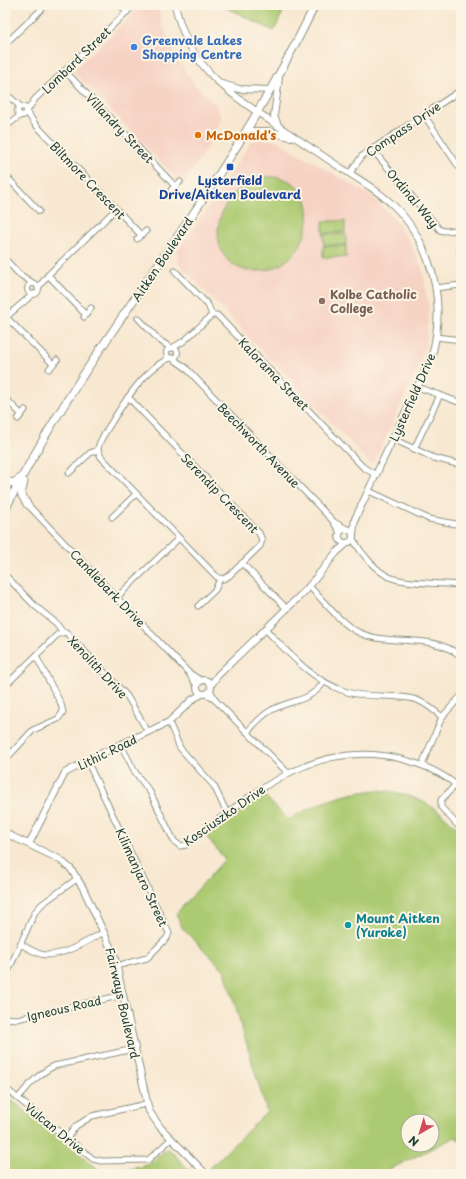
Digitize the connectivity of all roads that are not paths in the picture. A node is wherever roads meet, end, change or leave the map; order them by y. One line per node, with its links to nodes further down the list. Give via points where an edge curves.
1 (46, 5): 7 (street)
2 (120, 5): 6 (street)
3 (134, 5): 6 (street, Lombard Street)
4 (175, 5): 10 (street, Lysterfield Drive, via 181,28 194,55)
5 (315, 5): 9 (main road, Aitken Boulevard)
6 (127, 12): 8 (street, Lombard Street)
7 (5, 44)
8 (65, 71): 14 (street, Lombard Street); 26 (street, Villandry Street)
9 (280, 72): 11 (main road, Aitken Boulevard); 18 (street, via 274,116)
10 (216, 82): 11 (street, via 228,87); 15 (street, Lysterfield Drive)
11 (270, 90): 15 (main road, Aitken Boulevard)
12 (461, 90): 16 (street, Compass Drive)
13 (5, 93): 14 (street, Biltmore Crescent)
14 (22, 111): 17 (street, Lombard Street); 28 (street, Biltmore Crescent)
15 (257, 112): 18 (street, Lysterfield Drive); 19 (main road, Aitken Boulevard)
16 (424, 114): 21 (street, Compass Drive); 22 (street)
17 (5, 127)
18 (280, 127): 20 (street, Lysterfield Drive)
19 (246, 131): 20 (street, via 273,132); 65 (main road, Aitken Boulevard)
20 (306, 144): 23 (street, Lysterfield Drive)
21 (372, 149): 23 (street, Compass Drive, via 362,156); 30 (street, Ordinal Way, via 440,230)
22 (461, 170)
23 (350, 174): 40 (street, Lysterfield Drive, via 380,192 403,215 423,248)
24 (5, 175): 29 (street)
25 (180, 182): 26 (street)
26 (175, 186): 27 (street)
27 (171, 190)
28 (116, 209): 31 (street, Biltmore Crescent, via 139,237); 36 (street)
29 (39, 210)
30 (460, 230): 34 (street)
31 (146, 231)
32 (5, 260): 35 (street)
33 (175, 271): 45 (street, via 208,305)
34 (461, 272)
35 (19, 274): 37 (street); 41 (street)
36 (48, 275): 37 (street); 39 (street); 44 (street, via 85,316)
37 (33, 283): 39 (street); 41 (street)
38 (461, 285): 40 (street)
39 (38, 288): 42 (street)
40 (436, 288): 48 (street, Lysterfield Drive)
41 (28, 289): 42 (street); 43 (street)
42 (33, 294): 43 (street)
43 (20, 303): 46 (street)
44 (91, 308)
45 (212, 315): 51 (street); 71 (street, Kalorama Street, via 220,317 360,464)
46 (6, 317): 58 (street, via 55,362)
47 (138, 318): 49 (street)
48 (436, 337): 50 (street); 59 (street, Lysterfield Drive, via 430,362)
49 (159, 340): 52 (street, Beechworth Avenue); 53 (street, Beechworth Avenue)
50 (461, 340)
51 (184, 341): 52 (street); 54 (street)
52 (171, 348): 53 (street); 54 (street, Beechworth Avenue, via 176,350)
53 (166, 353): 55 (street, Beechworth Avenue); 56 (street)
54 (177, 354): 55 (street); 57 (street, Beechworth Avenue)
55 (171, 358): 56 (street); 57 (street, Beechworth Avenue)
56 (158, 366): 61 (street)
57 (185, 367): 82 (street, Beechworth Avenue)
58 (50, 369)
59 (418, 387): 60 (street); 66 (street, Lysterfield Drive)
60 (440, 395): 63 (street); 67 (street)
61 (128, 396): 68 (street, via 99,443); 87 (street, Serendip Crescent, via 262,536 260,546)
62 (5, 398): 64 (street, via 23,412)
63 (461, 403)
64 (18, 419)
65 (49, 429): 72 (main road, Aitken Boulevard); 77 (main road, via 21,488 21,494)
66 (393, 439): 67 (street); 71 (street, Lysterfield Drive)
67 (414, 449): 69 (street, via 434,458)
68 (98, 450): 70 (street, via 90,453); 76 (street, via 101,457)
69 (461, 465)
70 (69, 473)
71 (377, 473): 75 (street, Lysterfield Drive)
72 (24, 474): 73 (main road, via 16,482); 78 (main road, Aitken Boulevard)
73 (5, 481)
74 (5, 484): 78 (main road)
75 (369, 491): 80 (street, Lysterfield Drive); 81 (street, via 429,519)
76 (136, 494): 79 (street); 83 (street)
77 (27, 504): 78 (main road, via 18,500); 92 (street, Candlebark Drive)
78 (6, 505)
79 (112, 517)
80 (356, 519): 82 (street, Lysterfield Drive); 84 (street, Lysterfield Drive)
81 (461, 525)
82 (344, 530): 84 (street); 85 (street)
83 (179, 538): 89 (street); 92 (street)
84 (351, 539): 85 (street); 86 (street); 90 (street, via 379,569 394,579)
85 (340, 540): 86 (street)
86 (336, 553): 91 (street)
87 (242, 563): 89 (street, Serendip Crescent, via 226,578); 94 (street)
88 (5, 575): 96 (street, via 35,606 56,623)
89 (220, 579): 93 (street, via 215,590)
90 (461, 585)
91 (309, 586): 94 (street); 98 (street, via 357,632 376,638 419,640 446,647)
92 (116, 598): 99 (street, Candlebark Drive)
93 (198, 606)
94 (287, 609): 95 (street)
95 (266, 629): 100 (street, via 302,666); 103 (street)
96 (62, 632): 97 (street, Xenolith Drive); 108 (street, Xenolith Drive, via 66,632 127,696)
97 (36, 656): 101 (street, Xenolith Drive); 111 (street, via 63,712 58,719 33,730)
98 (461, 656)
99 (188, 672): 102 (street, Candlebark Drive); 103 (street, Candlebark Drive)
100 (324, 682): 106 (street, via 361,695 415,700 428,705); 109 (street, via 308,698 268,712)
101 (5, 686)
102 (197, 687): 103 (street); 103 (street); 105 (street, Lithic Road)
103 (206, 687): 105 (street, Lithic Road); 109 (street, Candlebark Drive)
104 (461, 696): 106 (street)
105 (193, 699): 107 (street, Lithic Road)
106 (442, 717): 113 (street)
107 (169, 722): 108 (street, Lithic Road); 117 (street, via 180,748 214,786)
108 (148, 732): 110 (street, Lithic Road)
109 (247, 732): 114 (street, Candlebark Drive)
110 (121, 745): 112 (street, Lithic Road); 117 (street, Kosciuszko Drive, via 150,792 174,841 180,846 186,845)
111 (5, 760)
112 (87, 761): 121 (street, Lithic Road, via 65,774); 125 (street, Kilimanjaro Street, via 169,933 147,958)
113 (422, 765): 114 (street, Kosciuszko Drive, via 380,755 345,755 316,761); 116 (street, Kosciuszko Drive)
114 (288, 773): 117 (street, Kosciuszko Drive)
115 (461, 779): 116 (street)
116 (456, 784): 118 (street, via 442,800 441,807)
117 (227, 813)
118 (461, 828)
119 (6, 834): 120 (street); 121 (street, Fairways Boulevard)
120 (5, 841)
121 (29, 844): 122 (street, Fairways Boulevard, via 59,859)
122 (78, 878): 123 (street, Fairways Boulevard); 124 (street, via 38,908)
123 (104, 932): 124 (street, via 67,950 48,955); 125 (street, Fairways Boulevard)
124 (20, 944): 126 (street)
125 (116, 966): 127 (street, Fairways Boulevard)
126 (5, 978)
127 (123, 995): 128 (street, Igneous Road, via 18,1019); 129 (street, Fairways Boulevard)
128 (5, 1018)
129 (134, 1049): 131 (street, via 54,1066 34,1079); 132 (street, Fairways Boulevard)
130 (5, 1088): 131 (street, Vulcan Drive)
131 (18, 1098): 133 (street, Vulcan Drive)
132 (146, 1104): 133 (street, via 92,1116 76,1126); 134 (street, Fairways Boulevard, via 152,1117)
133 (67, 1138): 134 (street, Vulcan Drive, via 92,1159 101,1161 148,1160)
134 (171, 1139): 135 (street, Fairways Boulevard)
135 (206, 1174)

